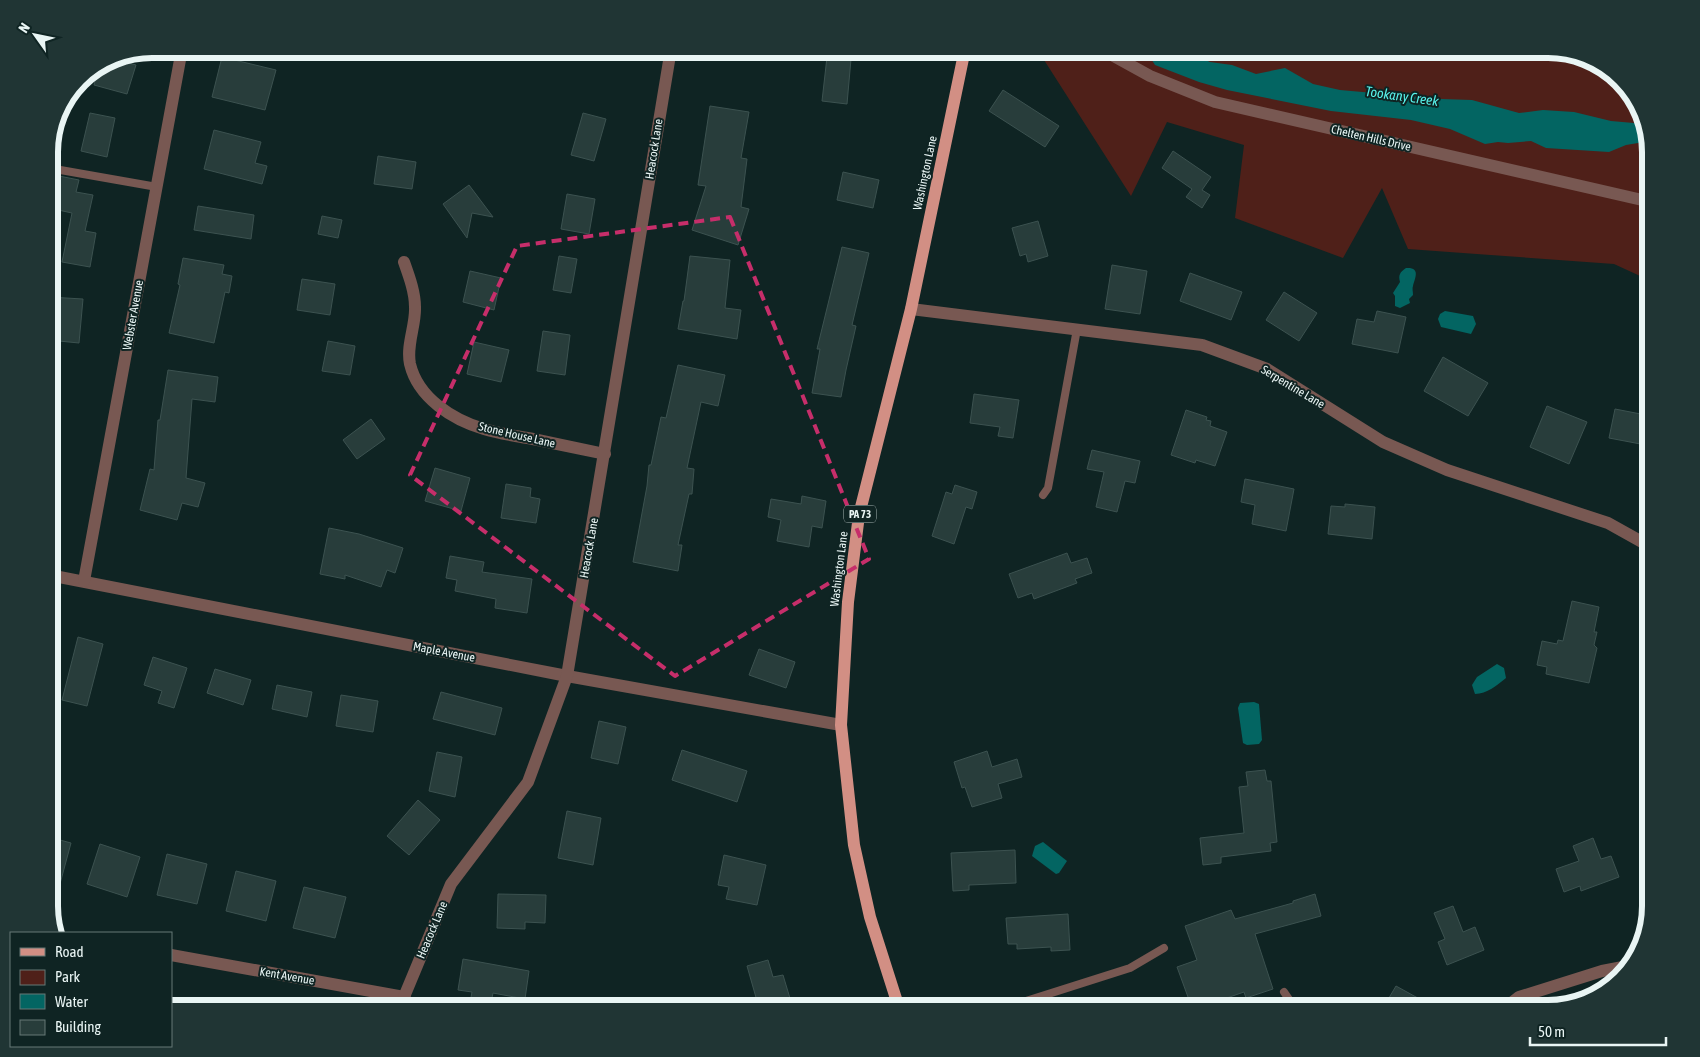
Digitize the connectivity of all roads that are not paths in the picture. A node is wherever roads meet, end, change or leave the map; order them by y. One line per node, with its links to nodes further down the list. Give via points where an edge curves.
1 (180, 58): 6 (street, Webster Avenue)
2 (670, 58): 11 (street, Heacock Lane)
3 (963, 58): 9 (main road, Washington Lane / PA 73)
4 (1117, 58): 7 (street, Chelten Hills Drive, via 1150,76 1215,102)
5 (58, 170): 6 (lane)
6 (156, 187): 15 (street, Webster Avenue)
7 (1642, 200)
8 (404, 262): 11 (street, Stone House Lane, via 415,307 410,363 416,379 437,405 452,416 485,430)
9 (911, 309): 10 (street, Serpentine Lane); 17 (main road, Washington Lane / PA 73, via 860,515 848,602)
10 (1077, 330): 12 (lane, via 1048,488); 13 (street, Serpentine Lane, via 1202,346 1267,369 1383,442 1448,470 1608,522)
11 (605, 454): 16 (street, Heacock Lane)
12 (1043, 495)
13 (1642, 542)
14 (58, 577): 15 (street, Maple Avenue)
15 (84, 581): 16 (street, Maple Avenue)
16 (567, 676): 17 (street, Maple Avenue); 22 (street, Heacock Lane, via 528,782 451,884)
17 (841, 725): 24 (main road, Washington Lane / PA 73, via 854,845 870,917)
18 (1164, 948): 25 (lane, via 1130,968)
19 (172, 956): 22 (street, Kent Avenue)
20 (1619, 968): 27 (street)
21 (1284, 992): 26 (lane)
22 (404, 997): 23 (street)
23 (406, 1000)
24 (896, 1000)
25 (1029, 1000)
26 (1290, 1000)
27 (1515, 1000)

